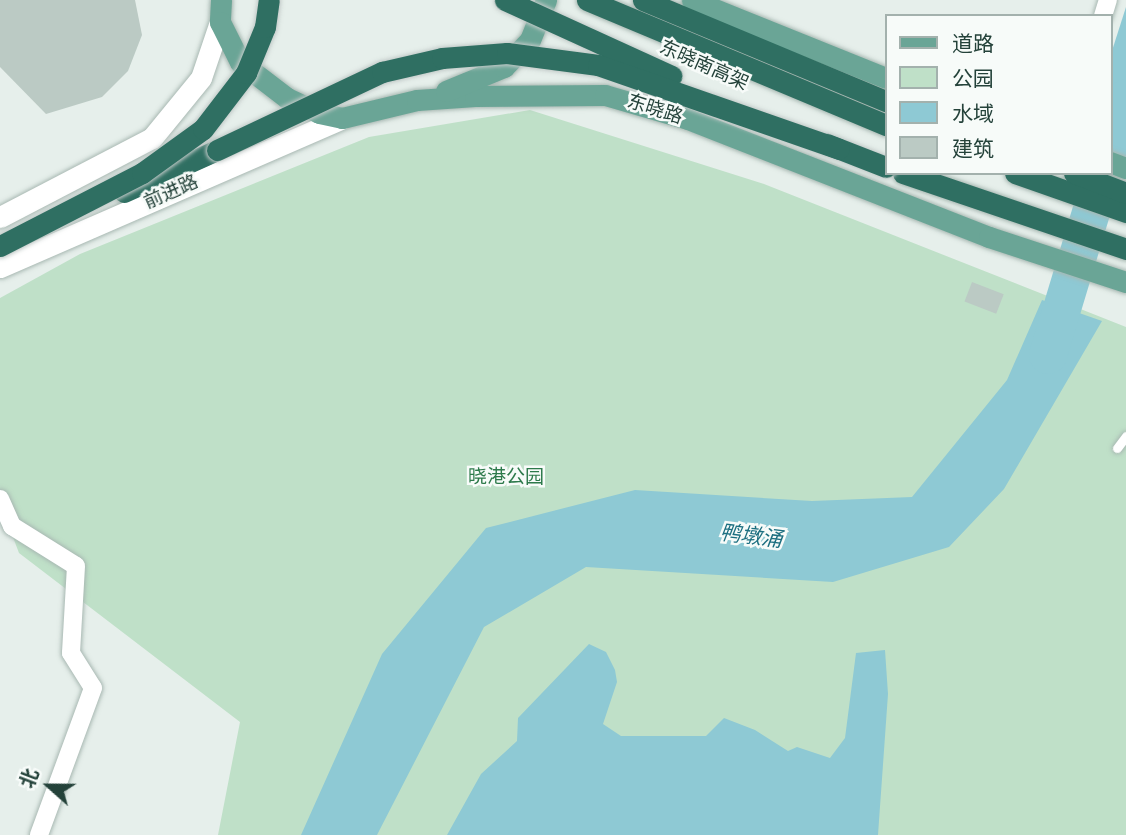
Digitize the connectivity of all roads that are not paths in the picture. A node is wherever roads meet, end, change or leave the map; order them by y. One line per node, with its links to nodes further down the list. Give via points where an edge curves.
1 (220, 0): 8 (main road)
2 (269, 0): 22 (highway, bridge, via 265,27 246,73 202,129 142,173)
3 (505, 0): 14 (highway, 东晓南高架, bridge)
4 (546, 0): 10 (main road, via 530,40 504,67)
5 (587, 0): 13 (highway, 东晓南高架)
6 (643, 0): 11 (highway)
7 (692, 0): 9 (main road)
8 (220, 22): 12 (main road, via 240,62 265,84 319,113); 21 (main road, via 201,78 152,138)
9 (884, 77)
10 (418, 100): 12 (main road, 东晓路); 25 (main road, 东晓路, via 574,92 641,103 1031,251)
11 (884, 100)
12 (342, 118): 24 (main road, 前进路)
13 (884, 124)
14 (839, 149): 15 (highway, 东晓南高架, bridge); 22 (highway, bridge, via 578,60 507,53 442,58 352,84 218,150)
15 (884, 166)
16 (909, 175): 23 (highway)
17 (1021, 175): 20 (highway)
18 (1078, 175): 19 (highway)
19 (1126, 193)
20 (1126, 212)
21 (0, 217)
22 (0, 246)
23 (1126, 249)
24 (0, 267)
25 (1125, 281)
26 (1126, 436): 27 (lane)
27 (1117, 448)
28 (0, 499): 29 (street, via 12,526 76,566 71,653 93,688)
29 (39, 835)

